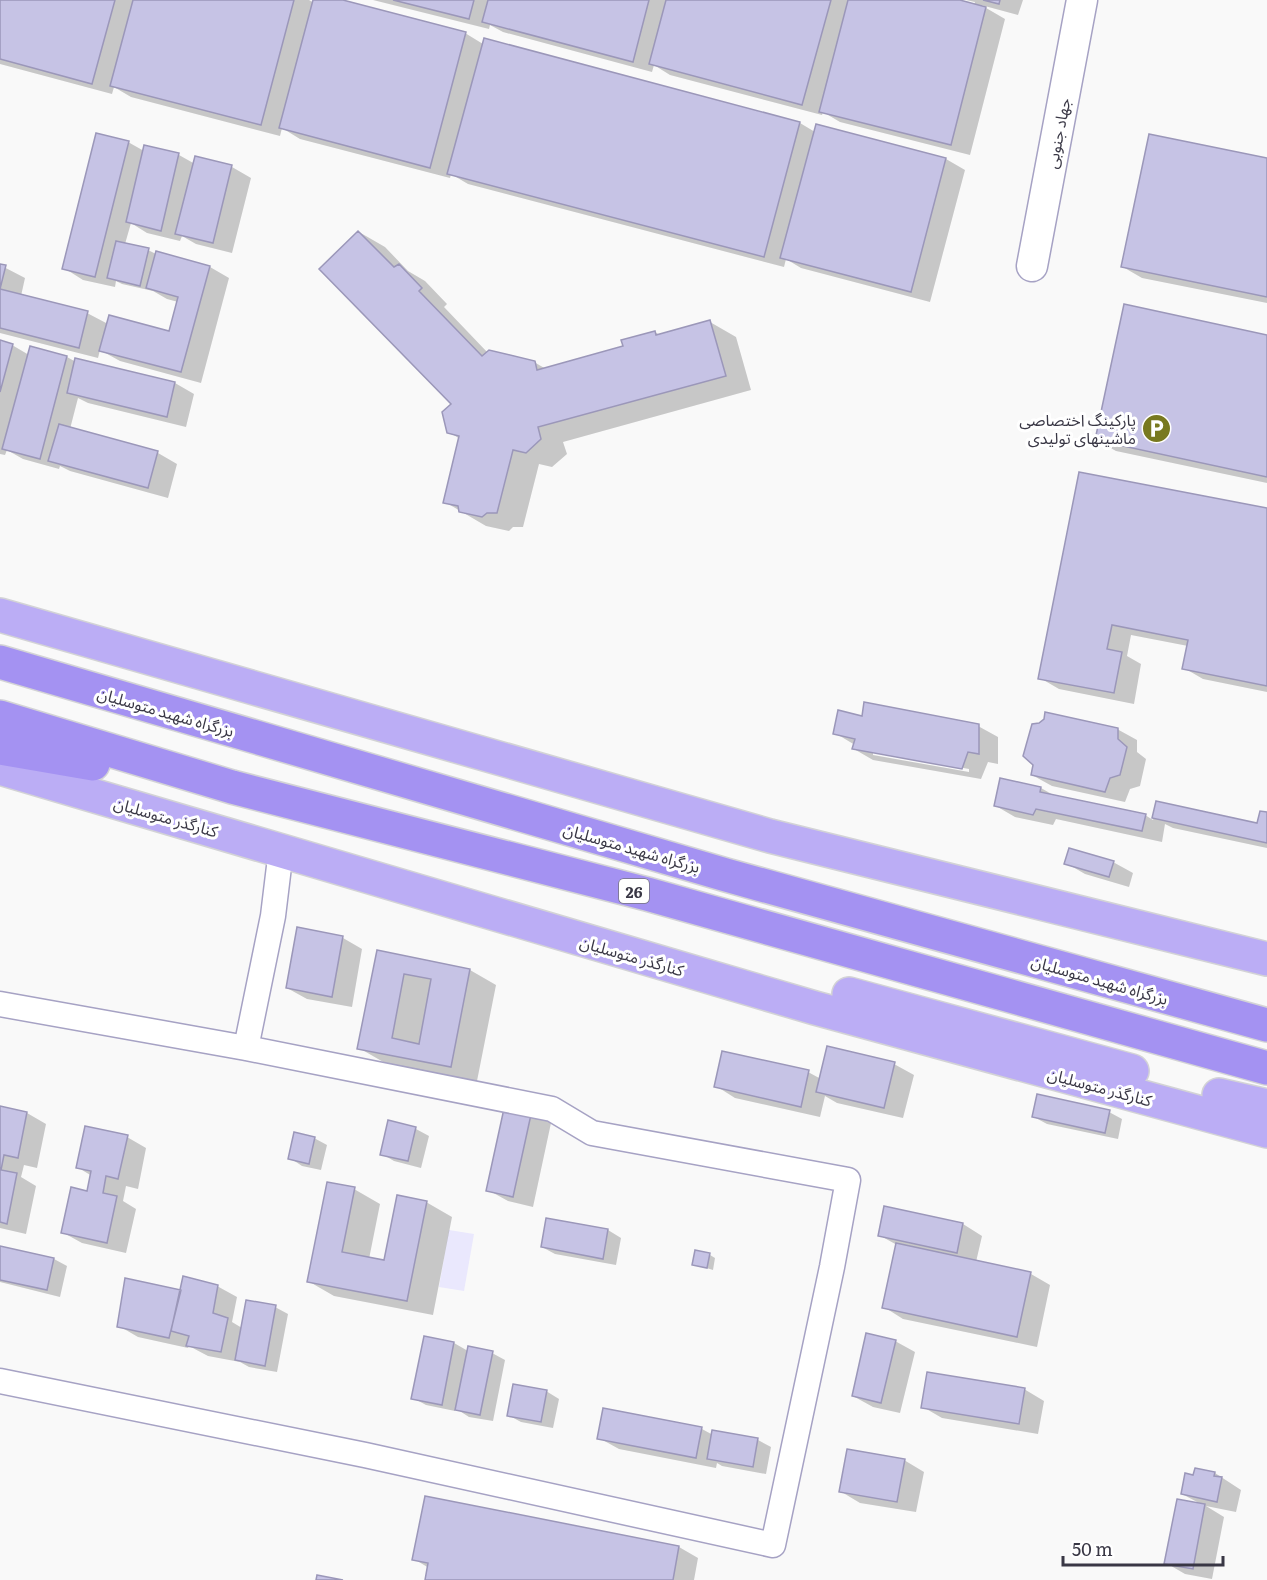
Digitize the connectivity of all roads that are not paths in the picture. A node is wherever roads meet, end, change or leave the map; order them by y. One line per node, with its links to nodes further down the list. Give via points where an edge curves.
1 (1082, 0): 2 (street, جهاد جنوبی)
2 (1032, 266)
3 (0, 615): 9 (main road)
4 (0, 662): 14 (highway, بزرگراه شهید متوسلیان, via 726,875)
5 (0, 717): 8 (highway, 26)
6 (0, 748): 8 (highway)
7 (0, 768): 10 (main road, کنارگذر متوسلیان)
8 (232, 787): 16 (highway, 26, via 648,894)
9 (770, 836): 11 (main road); 12 (main road, via 935,889)
10 (281, 850): 15 (street, via 273,916); 17 (main road, کنارگذر متوسلیان, via 804,1005)
11 (1267, 959)
12 (1267, 981)
13 (0, 1004): 15 (street)
14 (1267, 1025)
15 (246, 1048): 18 (street, via 552,1109 592,1133 848,1180 773,1545 365,1455)
16 (1267, 1068)
17 (1265, 1115)
18 (0, 1381)

